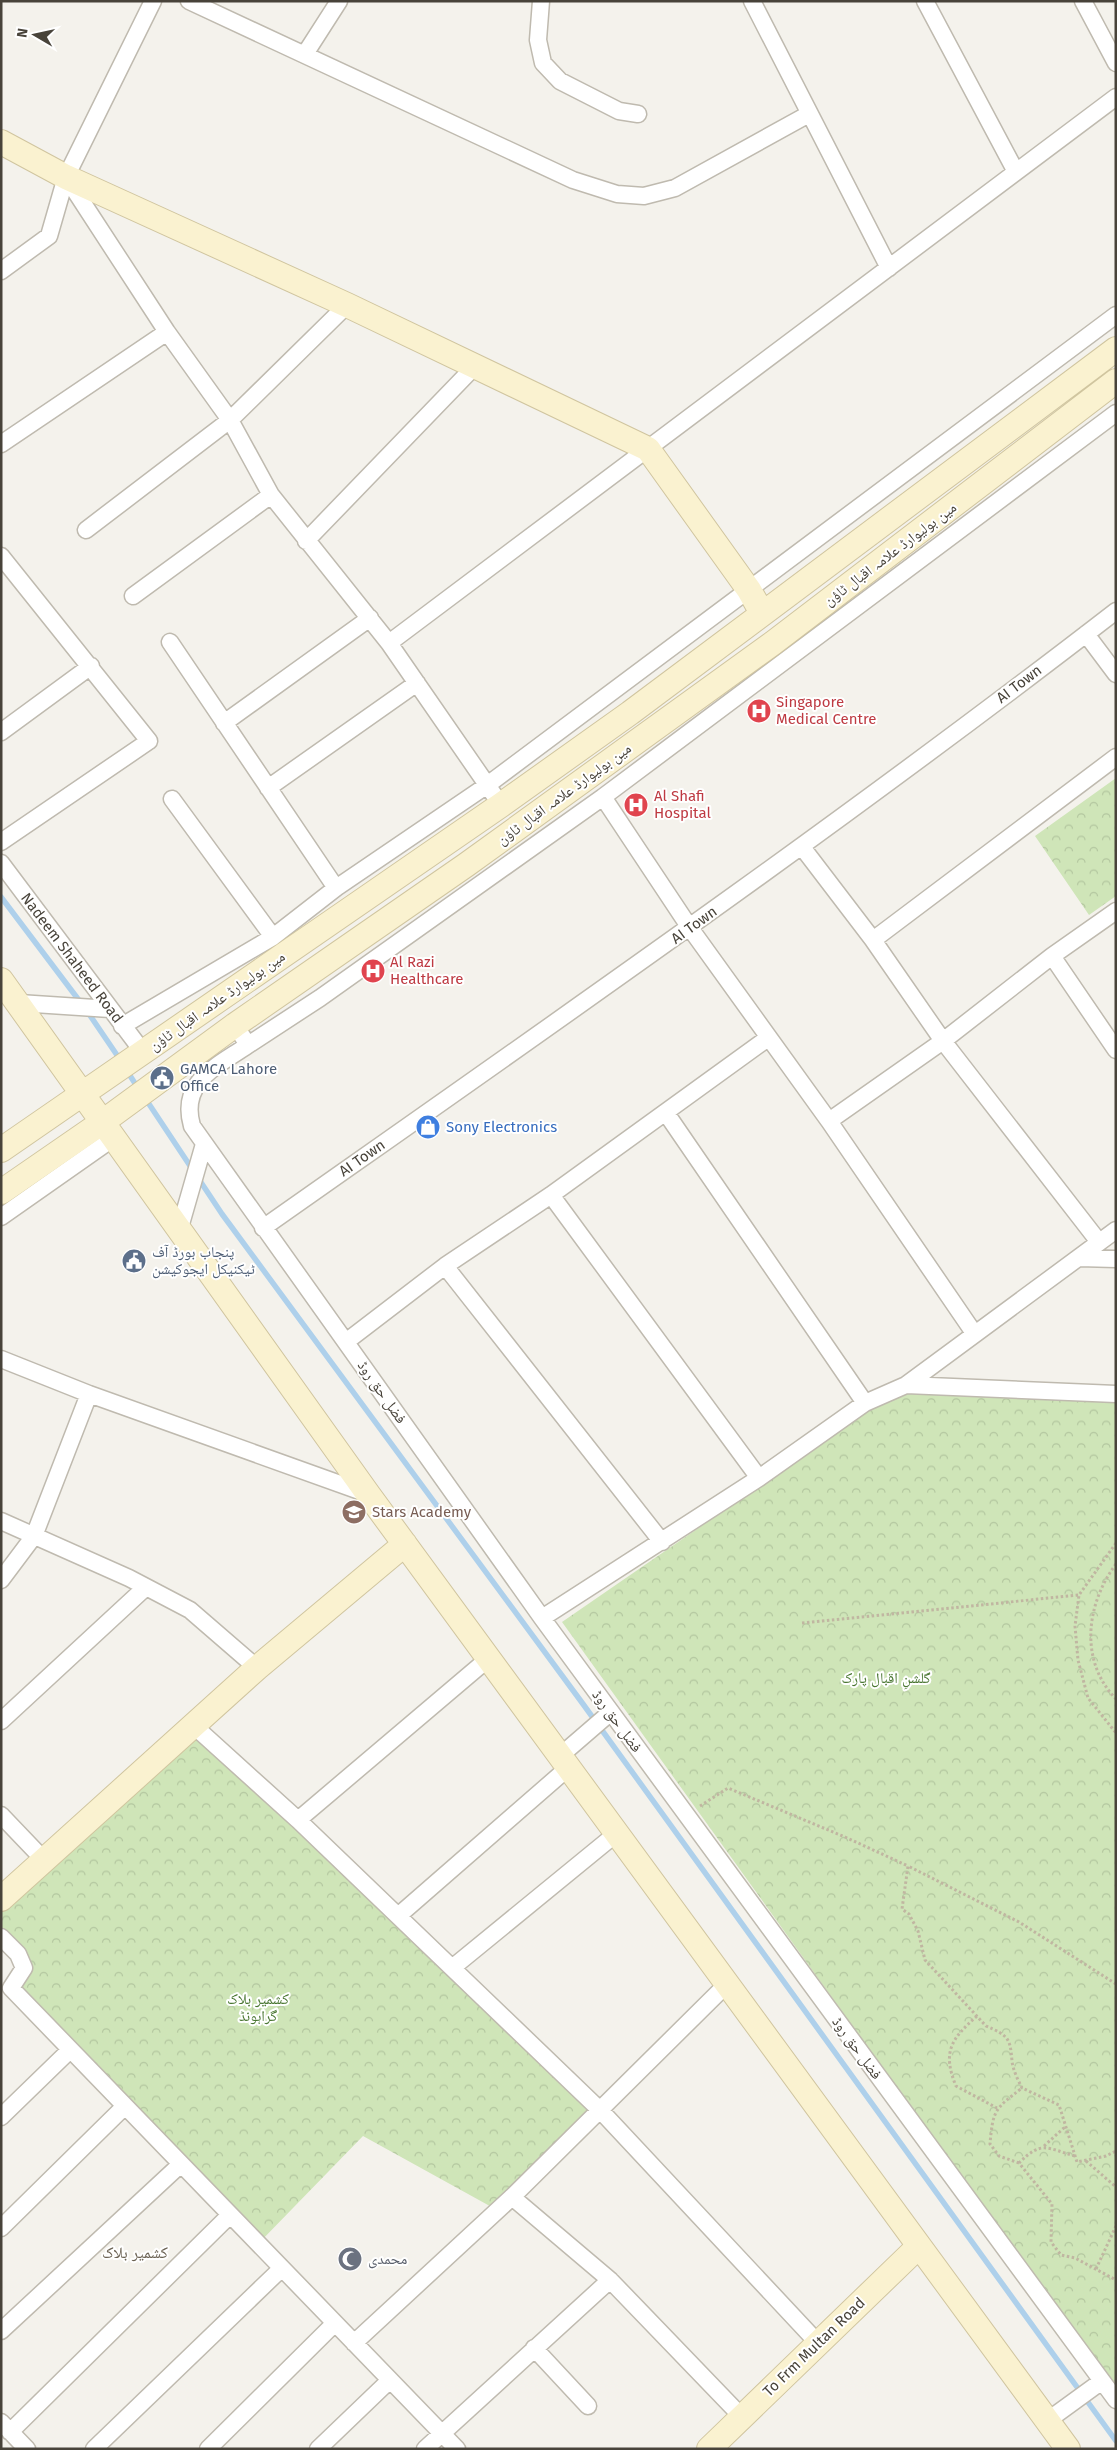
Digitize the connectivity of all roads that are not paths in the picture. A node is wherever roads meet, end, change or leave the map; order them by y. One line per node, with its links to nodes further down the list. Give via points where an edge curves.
1 (153, 1): 15 (street)
2 (189, 1): 8 (street)
3 (339, 1): 8 (street)
4 (541, 1): 11 (street, via 538,40 543,63 560,81 619,111)
5 (752, 1): 12 (street)
6 (926, 1): 14 (street)
7 (1083, 1): 9 (street)
8 (305, 54): 12 (street, via 573,180 616,194 644,196 675,188)
9 (1116, 63)
10 (1116, 97): 14 (street)
11 (638, 114)
12 (809, 114): 16 (street)
13 (1, 142): 15 (main road)
14 (1016, 172): 16 (street)
15 (66, 177): 17 (street, via 49,236); 18 (main road); 20 (street)
16 (889, 268): 27 (street)
17 (1, 272)
18 (347, 305): 22 (main road); 25 (street)
19 (1116, 315): 32 (street)
20 (167, 332): 25 (street); 26 (street)
21 (1113, 356): 35 (main road, مین بولیوارڈ علامہ اقبال ٹاؤن)
22 (476, 365): 27 (main road); 30 (street)
23 (1116, 381): 63 (main road, مین بولیوارڈ علامہ اقبال ٹاؤن, via 773,643 466,865)
24 (1116, 413): 48 (street, فضل حق روڈ)
25 (230, 420): 28 (street); 29 (street)
26 (1, 444)
27 (648, 449): 32 (main road); 39 (street)
28 (271, 495): 30 (street); 33 (street)
29 (86, 530)
30 (306, 541): 36 (street)
31 (1, 556): 40 (street)
32 (749, 590): 35 (main road); 46 (street)
33 (133, 596)
34 (1116, 611): 37 (street, AI Town)
35 (762, 613): 50 (main road, مین بولیوارڈ علامہ اقبال ٹاؤن)
36 (370, 618): 39 (street); 43 (street)
37 (1086, 634): 41 (street); 52 (street, AI Town)
38 (170, 642): 43 (street)
39 (389, 643): 42 (street)
40 (91, 666): 44 (street); 51 (street, via 149,741)
41 (1116, 674)
42 (417, 683): 46 (street); 47 (street)
43 (224, 723): 47 (street)
44 (1, 732)
45 (1116, 757): 58 (street)
46 (486, 786): 50 (street); 54 (street)
47 (268, 788): 54 (street)
48 (602, 797): 56 (street); 67 (street, فضل حق روڈ, via 320,998)
49 (172, 799): 57 (street)
50 (501, 805): 69 (main road, مین بولیوارڈ علامہ اقبال ٹاؤن)
51 (1, 842)
52 (802, 847): 56 (street, AI Town); 58 (street)
53 (1, 863): 62 (street, Nadeem Shaheed Road)
54 (336, 888): 57 (street)
55 (1116, 911): 59 (street)
56 (690, 928): 65 (street); 79 (street, AI Town)
57 (273, 936): 64 (street)
58 (873, 940): 66 (street)
59 (1052, 956): 66 (street); 68 (street)
60 (1, 980): 61 (main road)
61 (19, 1002): 62 (street); 70 (main road)
62 (105, 1009): 64 (street, Nadeem Shaheed Road)
63 (235, 1025): 67 (street); 73 (main road, مین بولیوارڈ علامہ اقبال ٹاؤن, via 153,1084)
64 (122, 1026): 69 (street, Nadeem Shaheed Road)
65 (768, 1038): 71 (street); 72 (street)
66 (943, 1040): 72 (street); 82 (street)
67 (248, 1045): 74 (street, فضل حق روڈ, via 204,1076 192,1092 189,1115)
68 (1116, 1050)
69 (138, 1055): 70 (main road, مین بولیوارڈ علامہ اقبال ٹاؤن)
70 (83, 1093): 73 (main road); 75 (main road)
71 (666, 1113): 77 (street); 92 (street)
72 (829, 1121): 86 (street)
73 (111, 1123): 76 (main road, مین بولیوارڈ علامہ اقبال ٹاؤن); 78 (street); 81 (main road)
74 (204, 1144): 79 (street, فضل حق روڈ); 81 (street)
75 (1, 1150)
76 (1, 1192)
77 (551, 1196): 85 (street); 93 (street)
78 (1, 1217)
79 (263, 1228): 87 (street, فضل حق روڈ)
80 (1116, 1230): 82 (street)
81 (180, 1231): 94 (main road)
82 (1099, 1242): 83 (street)
83 (1079, 1258): 84 (street); 86 (street)
84 (1116, 1259)
85 (445, 1266): 87 (street); 97 (street)
86 (974, 1333): 89 (street)
87 (346, 1341): 101 (street, فضل حق روڈ)
88 (1, 1359): 90 (street)
89 (906, 1384): 91 (street); 92 (street)
90 (89, 1394): 94 (street); 96 (street)
91 (1116, 1394)
92 (865, 1403): 93 (street)
93 (759, 1478): 97 (street)
94 (368, 1494): 98 (main road)
95 (1, 1521): 96 (street)
96 (34, 1536): 99 (street); 100 (street)
97 (662, 1542): 101 (street)
98 (405, 1544): 102 (main road); 103 (main road)
99 (1, 1580)
100 (146, 1587): 103 (street, via 190,1610); 105 (street)
101 (542, 1618): 104 (street, فضل حق روڈ)
102 (489, 1658): 107 (main road); 109 (street)
103 (257, 1668): 106 (main road)
104 (607, 1715): 107 (street, via 583,1736); 135 (street, فضل حق روڈ, via 686,1816)
105 (1, 1721)
106 (193, 1724): 109 (street); 111 (main road)
107 (564, 1761): 110 (main road); 113 (street)
108 (1, 1815): 111 (street)
109 (298, 1820): 113 (street)
110 (616, 1833): 115 (street); 116 (main road)
111 (44, 1860): 112 (main road)
112 (1, 1899)
113 (398, 1916): 115 (street)
114 (1, 1937): 117 (street, via 18,1954 24,1968)
115 (452, 1968): 120 (street)
116 (727, 1984): 120 (street); 126 (main road)
117 (6, 1993): 118 (street)
118 (70, 2050): 119 (street); 121 (street)
119 (125, 2106): 122 (street); 125 (street)
120 (601, 2111): 123 (street); 131 (street)
121 (1, 2117)
122 (181, 2164): 124 (street); 130 (street)
123 (512, 2197): 128 (street); 132 (street)
124 (230, 2215): 127 (street); 140 (street)
125 (1, 2228)
126 (919, 2246): 131 (main road, To Frm Multan Road); 139 (main road)
127 (282, 2268): 129 (street); 144 (street)
128 (610, 2280): 133 (street); 138 (street)
129 (335, 2324): 132 (street); 145 (street)
130 (1, 2331)
131 (817, 2342): 138 (main road, To Frm Multan Road)
132 (354, 2343): 134 (street)
133 (534, 2348): 137 (street); 141 (street)
134 (390, 2380): 141 (street); 146 (street)
135 (1096, 2385): 136 (street, فضل حق روڈ); 139 (street)
136 (1116, 2400)
137 (588, 2406)
138 (742, 2417): 149 (main road, To Frm Multan Road)
139 (1047, 2421): 142 (main road)
140 (6, 2427): 143 (street)
141 (441, 2433): 147 (street); 148 (street)
142 (1063, 2447)
143 (27, 2449)
144 (94, 2449)
145 (208, 2449)
146 (318, 2449)
147 (425, 2449)
148 (456, 2449)
149 (709, 2449)

